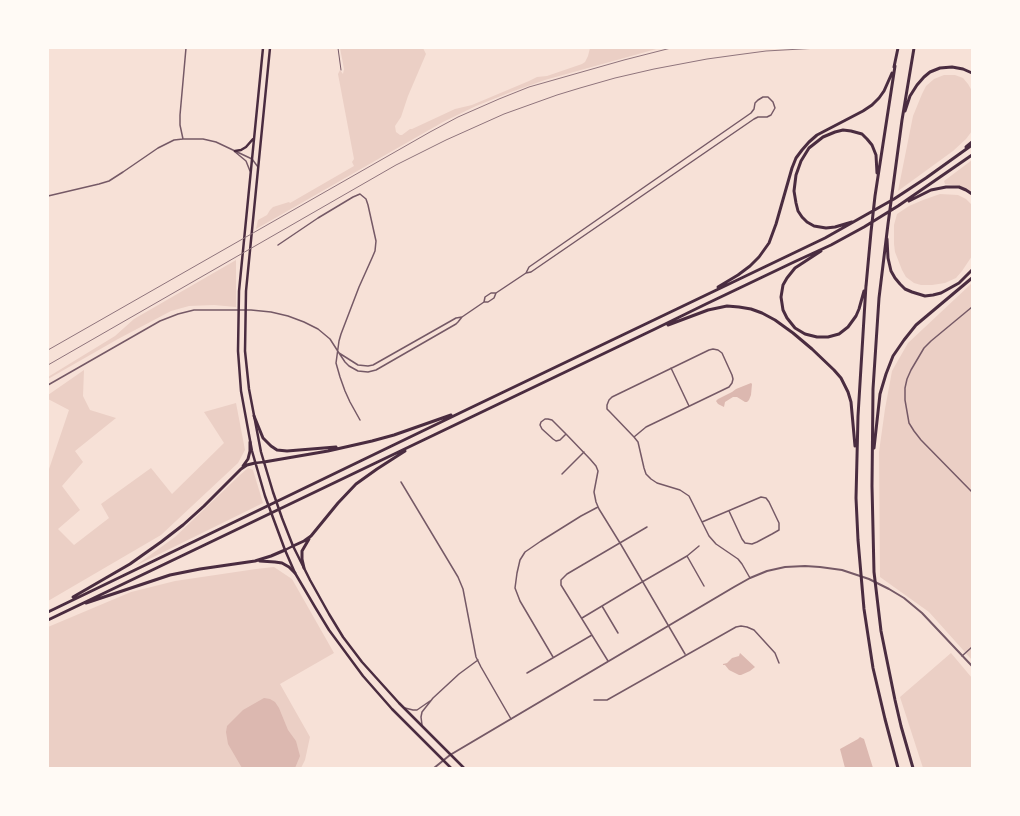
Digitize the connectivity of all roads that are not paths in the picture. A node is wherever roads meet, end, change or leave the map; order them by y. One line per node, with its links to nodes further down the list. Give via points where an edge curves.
1 (186, 48): 12 (street, via 180,115)
2 (263, 48): 11 (main road)
3 (270, 48): 20 (main road)
4 (338, 48): 8 (lane)
5 (898, 48): 7 (highway)
6 (914, 48): 10 (highway)
7 (895, 66): 22 (highway); 35 (highway, via 887,87 872,105 816,136 796,158 776,224 759,257 744,270)
8 (341, 70)
9 (972, 73): 10 (highway, via 952,67 930,72 914,90)
10 (902, 120): 27 (highway)
11 (254, 137): 16 (main road, via 242,150); 19 (main road)
12 (183, 139): 15 (street, via 210,140); 24 (street, via 174,140 158,148 108,181)
13 (972, 142): 17 (highway)
14 (972, 145): 17 (highway)
15 (231, 149): 16 (street); 21 (street, via 244,159)
16 (235, 151): 19 (street)
17 (959, 155): 26 (highway)
18 (972, 155): 25 (highway)
19 (252, 159): 20 (street); 21 (main road)
20 (258, 168): 39 (main road)
21 (250, 172): 38 (main road)
22 (877, 186): 26 (highway, via 877,159 874,148 862,134 843,130 827,135 812,145 800,161 794,191 797,207 805,220 814,226 826,228); 33 (highway)
23 (972, 194): 25 (highway, via 959,187 941,187)
24 (48, 196)
25 (898, 206): 29 (highway)
26 (859, 219): 35 (highway, via 825,238)
27 (888, 222): 30 (highway, via 889,266 897,281 908,291 929,296 937,294 949,290); 59 (highway, via 875,352)
28 (278, 245): 42 (street, via 353,197 360,194 366,198 376,241 375,251 359,287)
29 (831, 245): 33 (highway, via 789,274 782,293 782,305 791,324 813,336 839,334 848,327 860,309); 41 (highway)
30 (972, 270)
31 (526, 273): 31 (street, via 754,118 771,115 775,108 773,102 768,97 759,99 751,113 529,267); 34 (street)
32 (972, 278): 59 (highway, via 916,326 893,356 880,394)
33 (866, 285): 58 (highway)
34 (496, 293): 36 (street, via 486,297); 36 (street, via 494,298)
35 (704, 295): 47 (highway)
36 (484, 302): 40 (street)
37 (972, 307): 63 (street, via 924,348 911,370 905,388 909,423 914,431)
38 (238, 310): 39 (street); 45 (street, via 202,310 170,316); 52 (main road, via 241,390)
39 (245, 310): 42 (street, via 280,314 304,322 326,335); 48 (main road, via 247,377)
40 (462, 317): 43 (street, via 370,366 362,366); 43 (street, via 449,328 372,372 353,369)
41 (655, 329): 53 (highway); 58 (highway, via 727,306 756,311 784,326 830,365 846,387 853,413)
42 (337, 350): 43 (street); 49 (street, via 338,373)
43 (339, 353)
44 (671, 368): 46 (street); 46 (street, via 709,350 714,349 722,353 732,375 732,383 729,387); 51 (street, via 609,400 607,409)
45 (48, 385)
46 (689, 406): 51 (street, via 646,427)
47 (466, 410): 54 (highway, via 388,437); 82 (highway)
48 (254, 416): 54 (highway, via 263,438 278,450); 56 (main road)
49 (360, 420)
50 (566, 434): 50 (street, via 552,420 544,419 541,422 542,429 553,440 560,440); 55 (street)
51 (634, 437): 66 (street, via 638,442 646,474 657,483 685,492 692,500)
52 (250, 442): 57 (main road); 60 (highway, via 248,459)
53 (415, 445): 68 (highway, via 356,484); 81 (highway)
54 (346, 446): 56 (highway)
55 (584, 452): 61 (street); 64 (street, via 598,471 594,492)
56 (264, 462): 57 (main road); 70 (main road)
57 (255, 464): 60 (highway); 72 (main road)
58 (856, 464): 107 (highway, via 857,533 865,616 879,694)
59 (872, 464): 108 (highway, via 876,587 884,650 899,720)
60 (241, 469): 82 (highway, via 199,511 161,542 118,572)
61 (562, 474)
62 (401, 482): 92 (street, via 458,577 463,589)
63 (972, 492)
64 (598, 507): 69 (street); 91 (street, via 525,552 516,573 515,588 520,601)
65 (729, 511): 65 (street, via 761,497 766,498 779,523 779,530 752,544 745,543); 66 (street)
66 (702, 522): 77 (street, via 716,544 738,558)
67 (648, 527): 69 (street)
68 (311, 536): 70 (highway); 75 (highway, via 302,551)
69 (620, 543): 78 (street); 83 (street, via 561,580)
70 (293, 546): 72 (main road); 75 (main road)
71 (699, 546): 73 (street)
72 (284, 550): 74 (highway); 76 (main road)
73 (687, 556): 78 (street); 79 (street)
74 (255, 561): 76 (highway, via 278,562); 81 (highway, via 170,575)
75 (304, 568): 99 (main road, via 343,637)
76 (295, 572): 103 (main road, via 322,618 363,676)
77 (750, 578): 85 (street); 90 (street, via 792,566 820,567 852,573 881,584 916,608)
78 (642, 582): 80 (street); 85 (street)
79 (704, 586)
80 (602, 606): 83 (street); 86 (street)
81 (71, 609): 84 (highway)
82 (48, 612)
83 (582, 618): 87 (street)
84 (48, 620)
85 (668, 626): 89 (street); 93 (street)
86 (618, 633)
87 (592, 635): 91 (street); 93 (street)
88 (972, 647): 90 (street)
89 (686, 654): 94 (street, via 731,629 742,626 754,630 775,653); 98 (street, via 607,700)
90 (962, 656): 95 (street)
91 (554, 657): 96 (street)
92 (478, 660): 97 (street); 100 (street)
93 (608, 662): 100 (street)
94 (779, 663)
95 (972, 666)
96 (527, 673)
97 (433, 698): 99 (street, via 417,710); 101 (street, via 422,712)
98 (594, 700)
99 (404, 708): 101 (main road)
100 (511, 719): 102 (street)
101 (423, 727): 102 (main road)
102 (450, 755): 103 (street); 106 (main road)
103 (444, 761): 104 (street); 105 (main road)
104 (434, 768)
105 (451, 768)
106 (464, 768)
107 (898, 768)
108 (913, 768)

